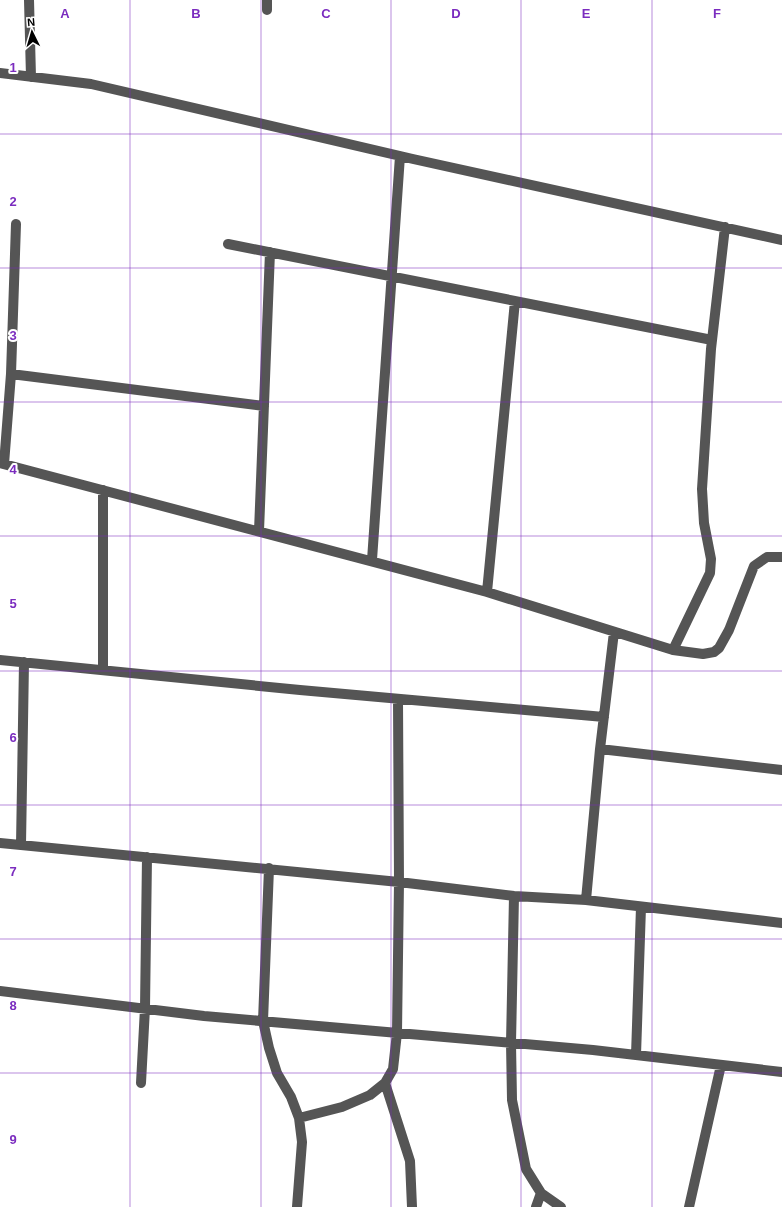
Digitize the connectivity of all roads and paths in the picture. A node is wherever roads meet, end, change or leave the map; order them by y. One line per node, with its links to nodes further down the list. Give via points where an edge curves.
1 (30, 0): 3 (street)
2 (0, 73): 3 (street)
3 (31, 77): 4 (street, via 91,84)
4 (400, 156): 6 (street); 10 (street)
5 (16, 224): 13 (street)
6 (725, 226): 7 (street); 12 (street)
7 (782, 240)
8 (228, 244): 9 (street)
9 (270, 252): 10 (street); 14 (street)
10 (392, 276): 11 (street); 19 (street)
11 (515, 301): 12 (street); 20 (street)
12 (712, 340): 22 (street, via 702,489 704,523 711,560 710,573)
13 (11, 374): 14 (street); 15 (street)
14 (264, 406): 17 (street)
15 (2, 464): 16 (street)
16 (103, 490): 17 (street); 25 (street)
17 (259, 531): 19 (street)
18 (782, 557): 22 (street, via 767,557 754,566 729,630 714,652 703,654)
19 (372, 560): 20 (street)
20 (487, 592): 21 (street)
21 (614, 632): 22 (street); 27 (street)
22 (673, 650)
23 (0, 660): 24 (street)
24 (24, 662): 25 (street); 31 (street)
25 (103, 670): 26 (street)
26 (398, 699): 27 (street); 34 (street)
27 (604, 717): 28 (street)
28 (600, 749): 29 (street); 36 (street)
29 (782, 770)
30 (0, 843): 31 (street)
31 (21, 845): 32 (street)
32 (147, 857): 33 (street); 40 (street)
33 (269, 868): 34 (street); 41 (street)
34 (399, 882): 35 (street); 42 (street)
35 (514, 896): 36 (street); 43 (street)
36 (586, 900): 37 (street)
37 (641, 907): 38 (street); 44 (street)
38 (782, 923)
39 (0, 991): 40 (street)
40 (145, 1008): 41 (street); 47 (street)
41 (263, 1021): 42 (street); 49 (street, via 277,1073 291,1097)
42 (397, 1033): 43 (street); 48 (street, via 393,1069)
43 (510, 1043): 44 (street); 50 (street, via 514,1108 526,1169)
44 (636, 1055): 45 (street)
45 (721, 1065): 46 (street); 55 (street)
46 (782, 1072)
47 (141, 1083)
48 (385, 1083): 49 (street, via 370,1095 342,1107); 52 (street, via 410,1161)
49 (299, 1118): 51 (street, via 302,1142)
50 (540, 1193): 53 (street); 54 (street)
51 (297, 1207)
52 (412, 1207)
53 (536, 1207)
54 (561, 1207)
55 (689, 1207)

